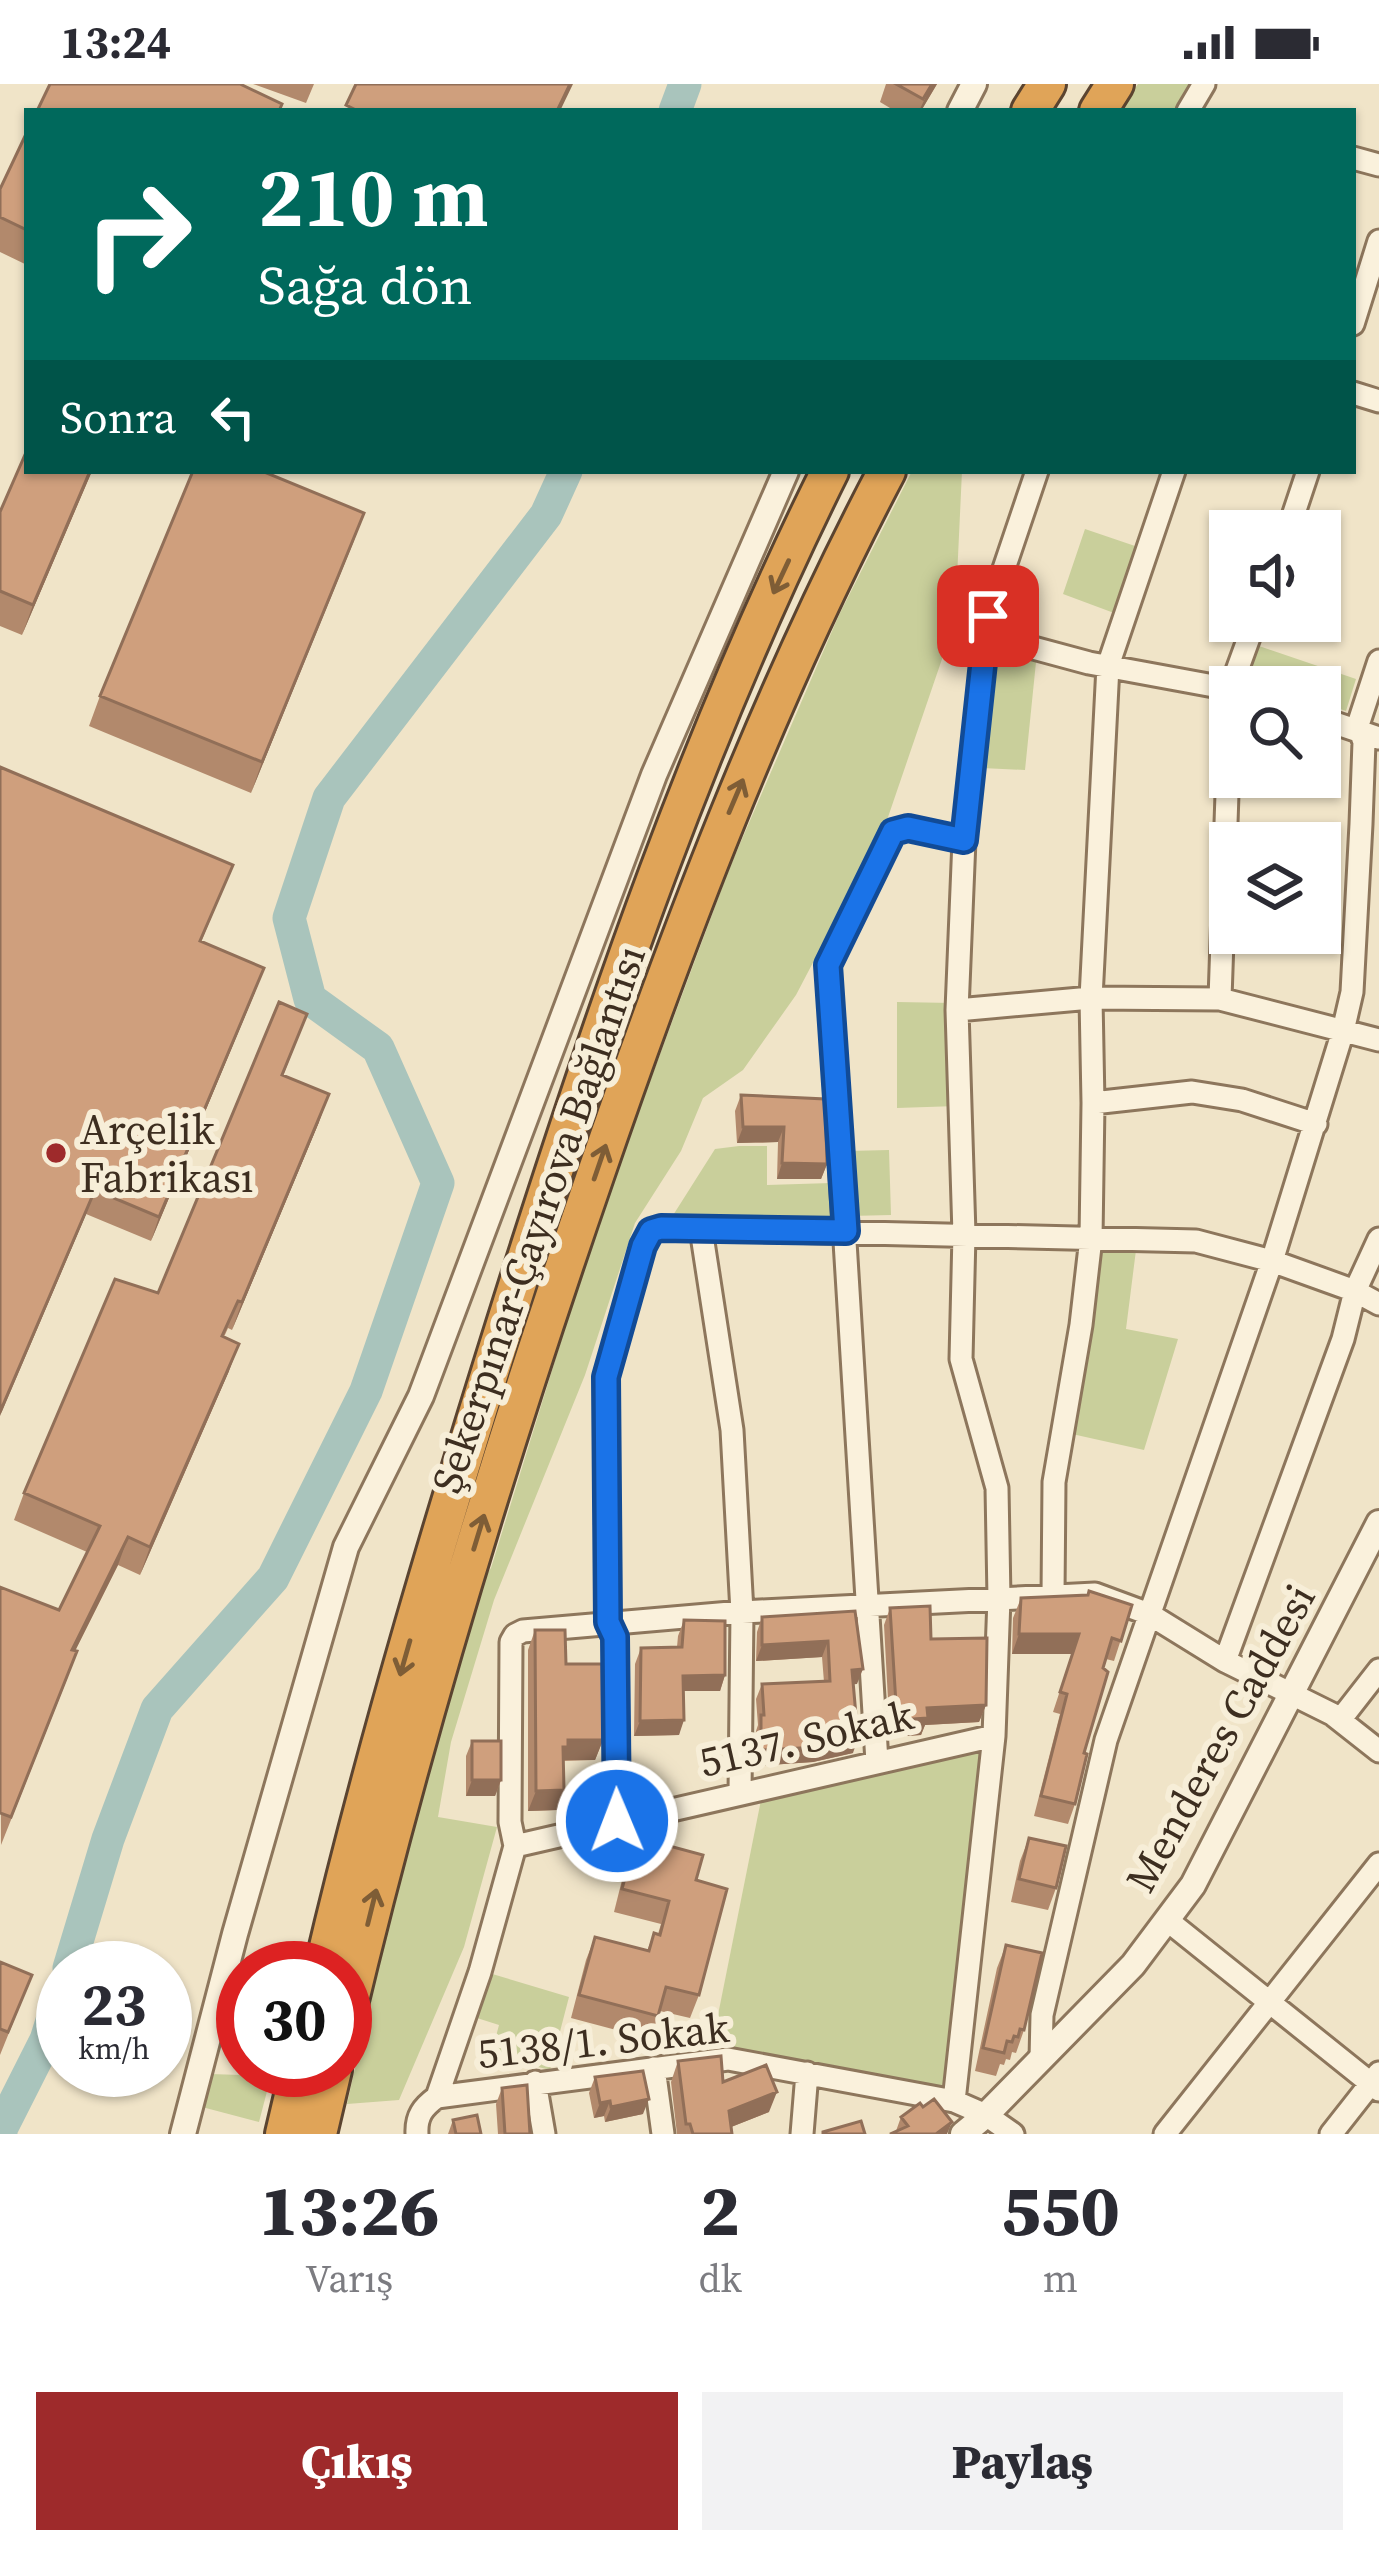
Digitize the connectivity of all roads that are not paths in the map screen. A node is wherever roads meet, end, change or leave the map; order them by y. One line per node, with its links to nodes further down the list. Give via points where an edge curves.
1 (1379, 241): 2 (street)
2 (1356, 314)
3 (785, 474): 64 (street, via 654,775 421,1396 346,1547)
4 (829, 474): 51 (highway, Şekerpınar-Çayırova Bağlantısı, one-way to 51, via 667,847 553,1173 440,1532)
5 (885, 474): 52 (highway, Şekerpınar-Çayırova Bağlantısı, one-way to 5, via 455,1609 612,1127 712,852)
6 (1035, 474): 10 (street)
7 (1173, 474): 12 (street)
8 (1307, 474): 9 (street)
9 (1295, 510)
10 (985, 634): 12 (street); 16 (street)
11 (1379, 661): 14 (street)
12 (1108, 666): 13 (street); 17 (street)
13 (1209, 684)
14 (1357, 732): 20 (street, via 1352,992)
15 (1227, 798): 18 (street)
16 (964, 840): 19 (street); 25 (street, via 893,832 828,965)
17 (1090, 998): 18 (street); 19 (street); 22 (street)
18 (1220, 999): 20 (street)
19 (957, 1010): 26 (street)
20 (1343, 1031): 21 (street); 23 (street)
21 (1379, 1040)
22 (1093, 1103): 23 (street, via 1192,1092); 27 (street)
23 (1316, 1124): 29 (street)
24 (700, 1229): 25 (street); 36 (street, via 732,1430); 38 (street, via 661,1228 645,1238 606,1377)
25 (846, 1231): 26 (street); 35 (street)
26 (964, 1234): 27 (street); 34 (street, via 961,1359 997,1488)
27 (1091, 1238): 29 (street, via 1196,1241); 33 (street, via 1054,1482)
28 (1379, 1239): 30 (street)
29 (1272, 1262): 30 (street); 37 (street)
30 (1355, 1291): 31 (street); 39 (street)
31 (1379, 1304)
32 (1379, 1523): 41 (street, Menderes Caddesi)
33 (1053, 1595): 34 (street); 37 (street, via 1096,1594)
34 (999, 1598): 35 (street); 43 (street)
35 (867, 1605): 36 (street); 45 (street)
36 (742, 1612): 38 (street); 46 (street)
37 (1149, 1614): 39 (street); 54 (street, via 1092,1794 1042,2015)
38 (617, 1626): 47 (street); 48 (street, via 523,1631 511,1642)
39 (1226, 1661): 41 (street)
40 (1379, 1670): 42 (street)
41 (1292, 1693): 42 (street); 50 (street, Menderes Caddesi, via 1193,1885)
42 (1340, 1720): 44 (street)
43 (994, 1736): 45 (street, 5137. Sokak); 62 (street)
44 (1379, 1750)
45 (877, 1762): 46 (street, 5137. Sokak)
46 (740, 1793): 47 (street, 5137. Sokak)
47 (617, 1821): 48 (street, 5137. Sokak)
48 (515, 1846): 61 (street)
49 (1379, 1864): 53 (street)
50 (1167, 1919): 53 (street); 54 (street, Menderes Caddesi)
51 (329, 1941)
52 (365, 1941)
53 (1270, 2002): 58 (street); 73 (street)
54 (1041, 2059): 63 (street, Menderes Caddesi)
55 (654, 2068): 56 (street, 5138/1. Sokak, via 728,2059); 57 (street, 5138/1. Sokak); 69 (street)
56 (807, 2073): 62 (street, 5138/1. Sokak); 70 (street)
57 (535, 2082): 61 (street, 5138/1. Sokak); 68 (street)
58 (1376, 2082): 74 (street)
59 (293, 2097): 65 (highway)
60 (327, 2097): 66 (highway)
61 (437, 2097): 67 (street, via 418,2116)
62 (954, 2102): 63 (street, 5138/1. Sokak)
63 (986, 2115): 71 (street, Menderes Caddesi); 72 (street, 5138/1. Sokak)
64 (183, 2134)
65 (284, 2134)
66 (319, 2134)
67 (417, 2134)
68 (544, 2134)
69 (663, 2134)
70 (802, 2134)
71 (963, 2134)
72 (1013, 2134)
73 (1165, 2134)
74 (1331, 2134)

